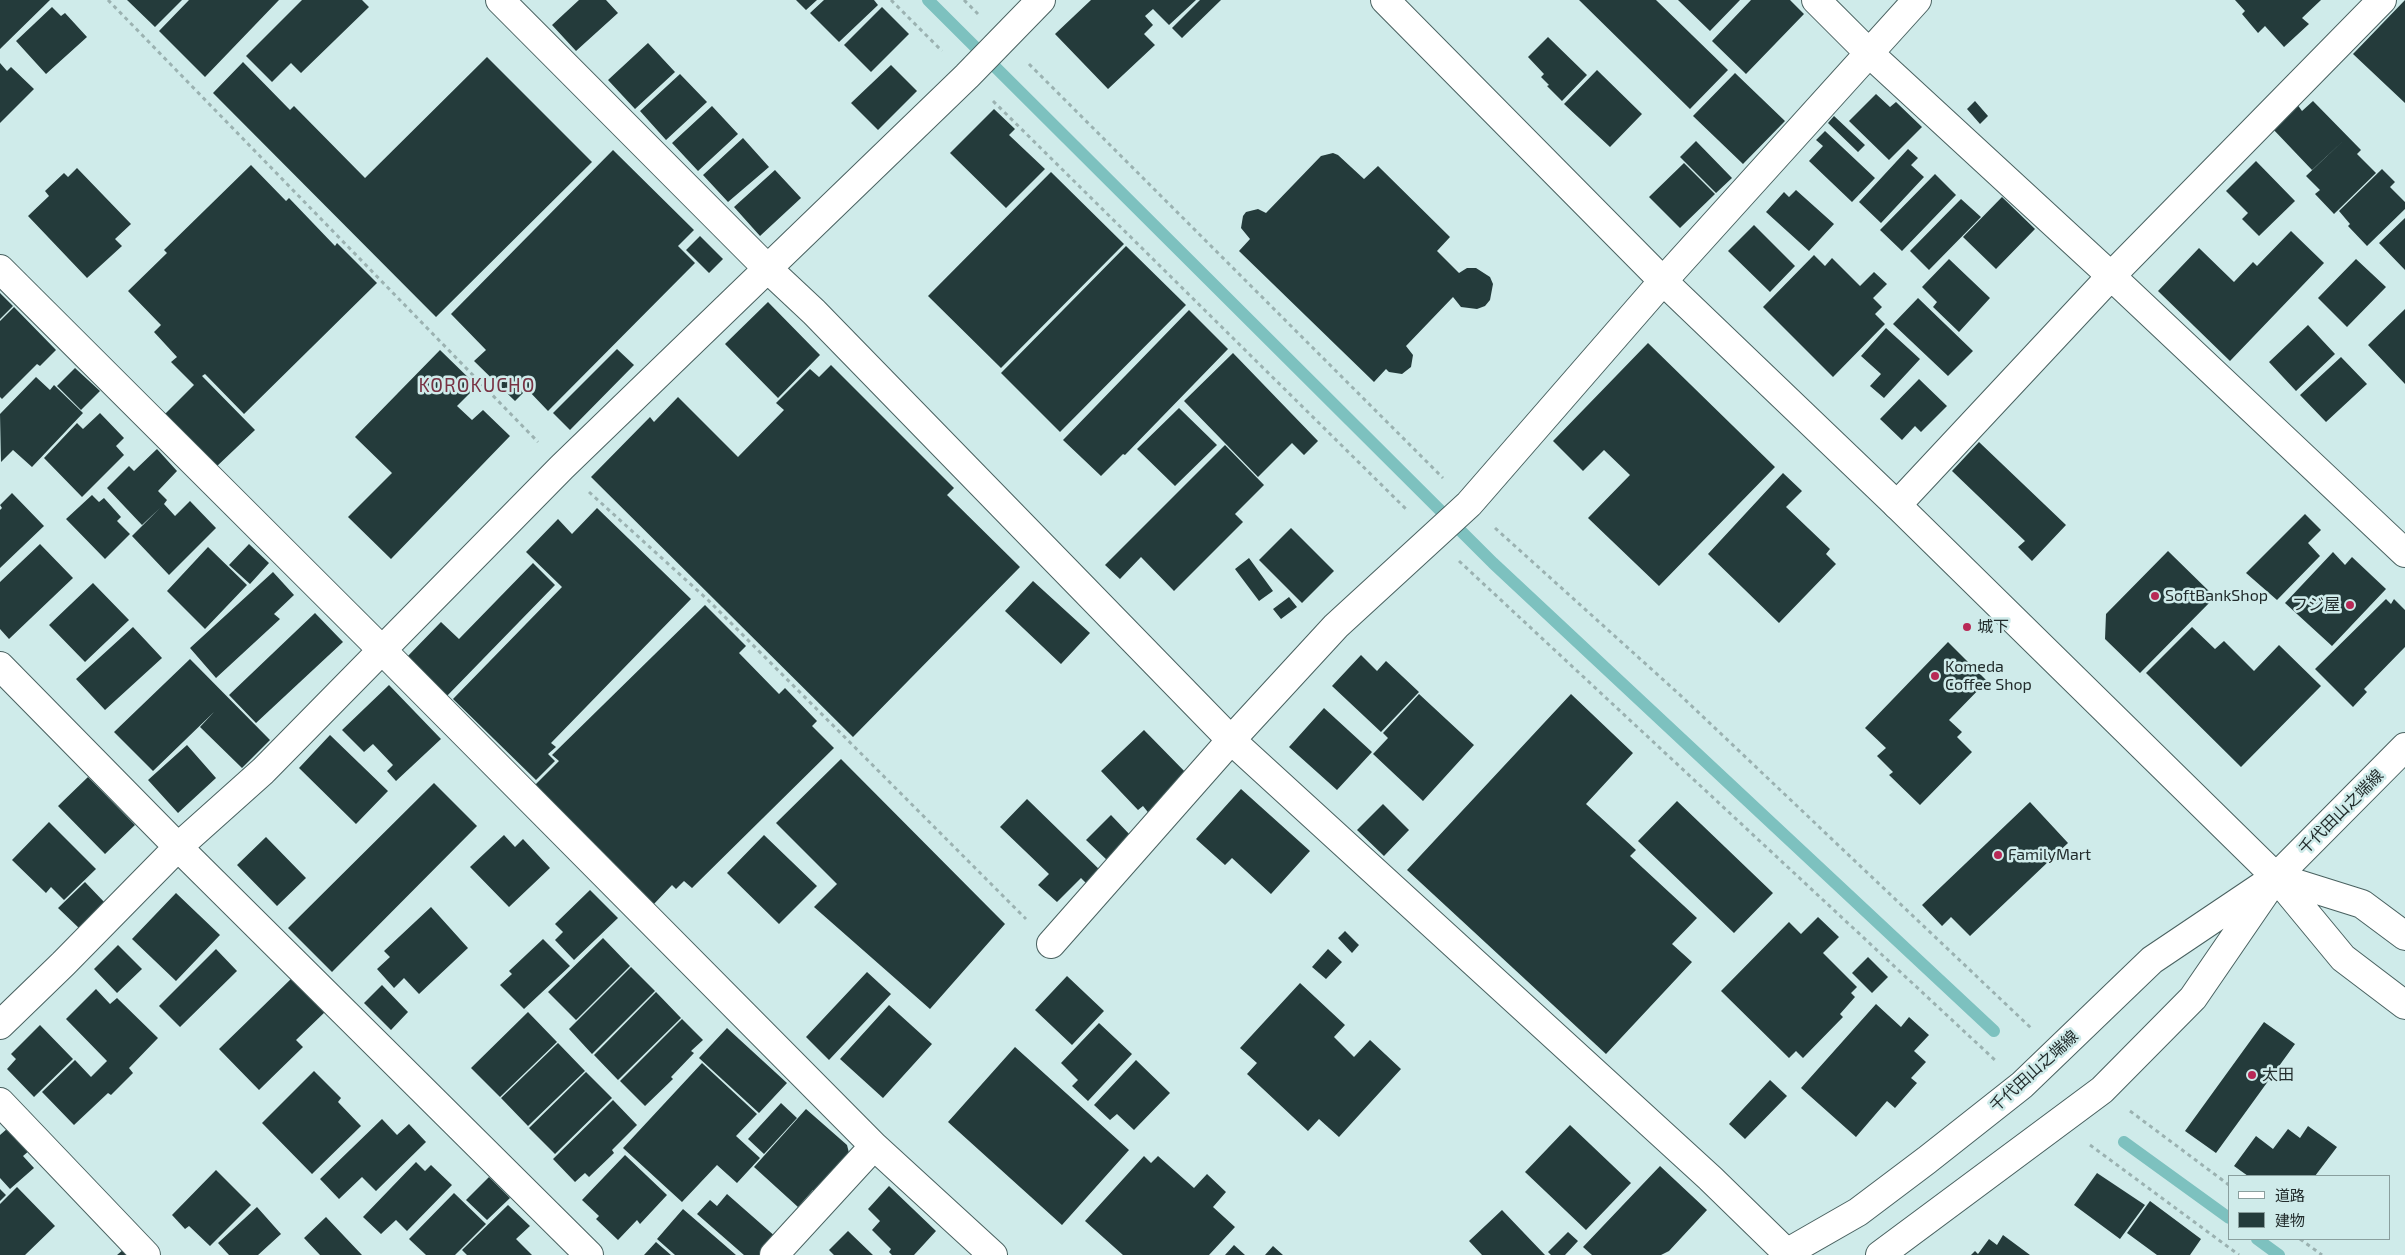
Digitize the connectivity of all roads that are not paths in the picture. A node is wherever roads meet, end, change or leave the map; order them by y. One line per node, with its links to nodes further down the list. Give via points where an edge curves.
1 (500, 0): 8 (street)
2 (1041, 0): 8 (street, via 973,71)
3 (1385, 0): 11 (street)
4 (1816, 0): 7 (street)
5 (1917, 0): 7 (street)
6 (2382, 0): 10 (street)
7 (1869, 54): 10 (street); 11 (street)
8 (767, 268): 14 (street); 16 (street, via 814,312)
9 (0, 269): 14 (street)
10 (2112, 276): 12 (street); 13 (street)
11 (1663, 282): 12 (street); 16 (street, via 1466,506 1336,626)
12 (1897, 505): 19 (street)
13 (2405, 553)
14 (382, 650): 18 (street, via 264,771); 25 (street)
15 (0, 666): 18 (street)
16 (1231, 740): 21 (street); 26 (street, via 1710,1178)
17 (2405, 747): 19 (street, 千代田山之端線)
18 (178, 846): 23 (street); 28 (street)
19 (2276, 876): 20 (street, via 2362,904); 22 (street, via 2342,958); 26 (street, 千代田山之端線, via 2152,960 2022,1085 1858,1212); 31 (street, 千代田山之端線, via 2192,998 2102,1090)
20 (2405, 936)
21 (1051, 944)
22 (2405, 1005)
23 (0, 1025)
24 (0, 1102): 27 (street)
25 (874, 1146): 29 (street); 30 (street)
26 (1785, 1254)
27 (146, 1255)
28 (589, 1255)
29 (774, 1255)
30 (993, 1255)
31 (1880, 1255)

